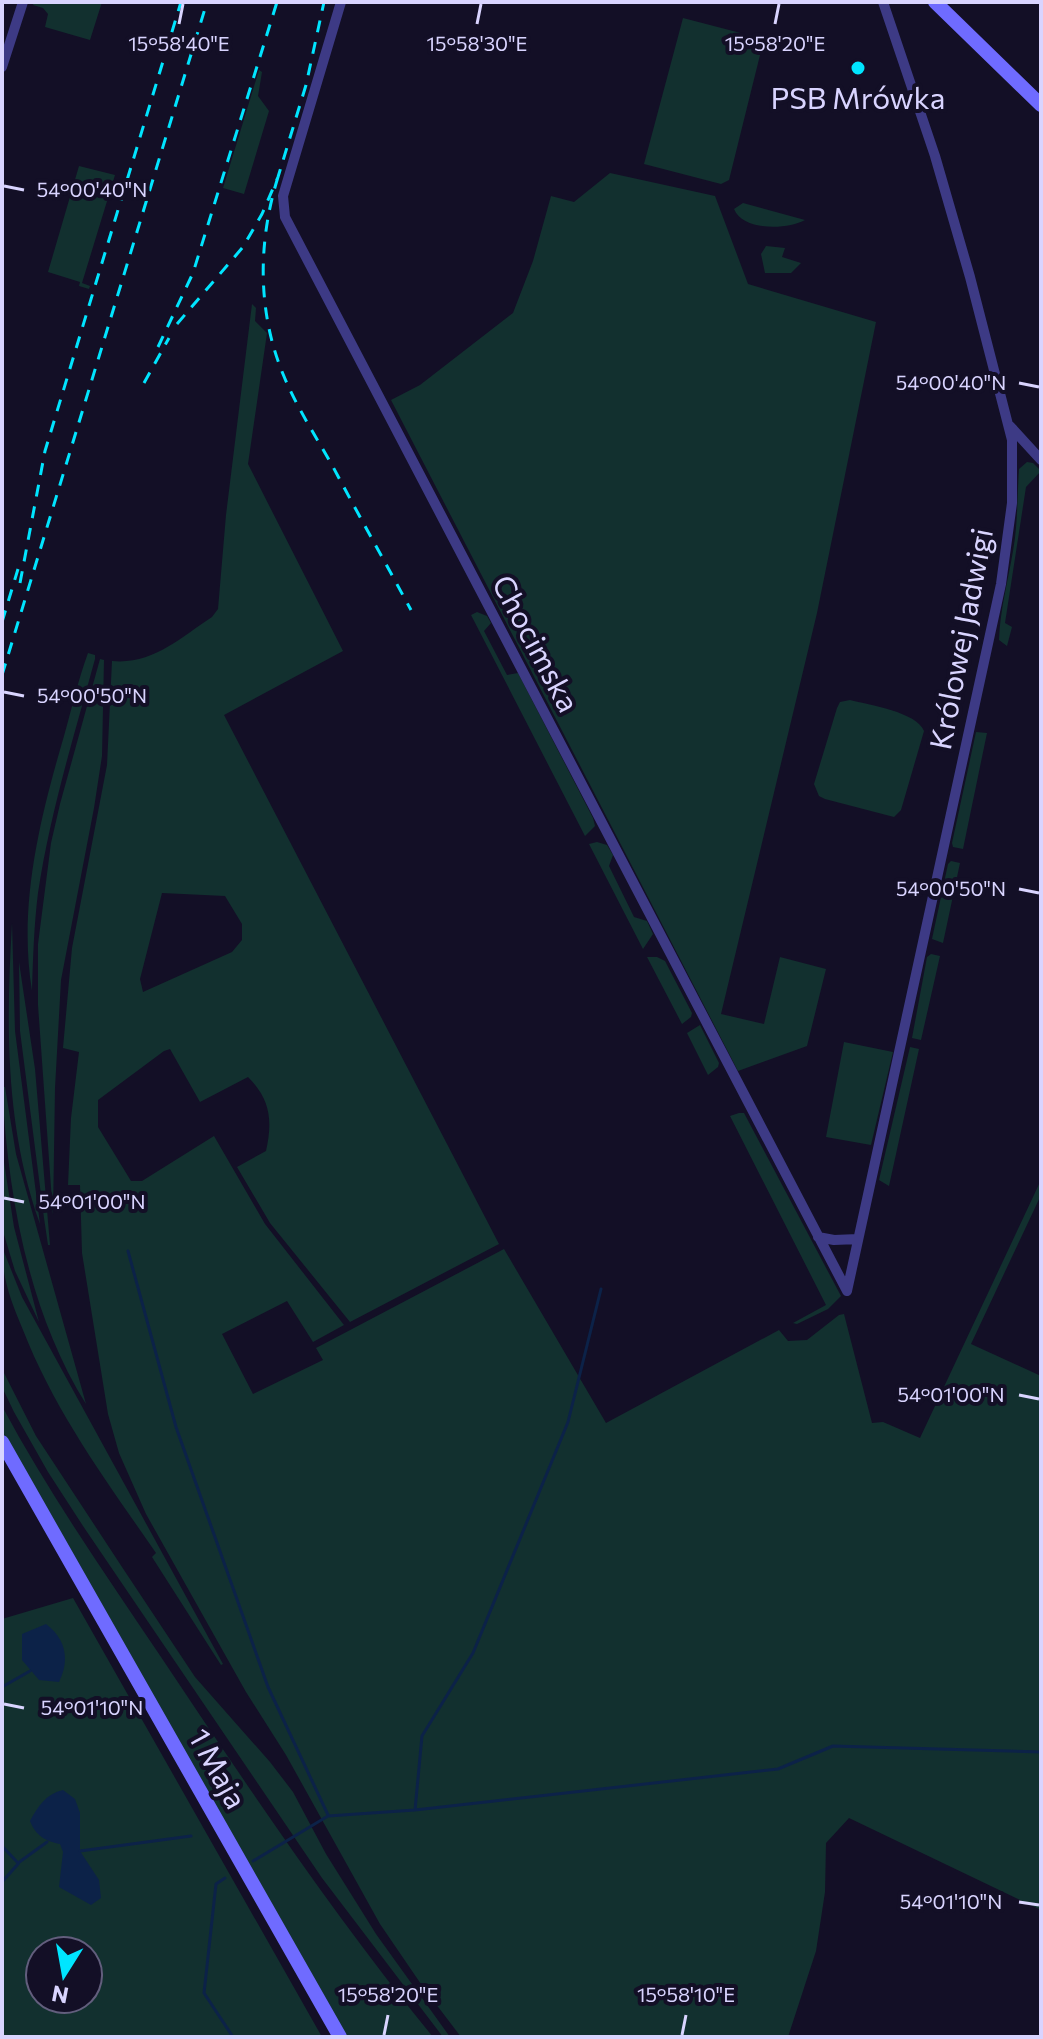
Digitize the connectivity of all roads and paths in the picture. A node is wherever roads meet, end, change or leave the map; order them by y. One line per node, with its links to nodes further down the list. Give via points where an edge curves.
1 (23, 2): 5 (street)
2 (341, 2): 10 (street, Chocimska, via 283,196 285,217)
3 (883, 2): 7 (street, Królowej Jadwigi, via 935,156)
4 (935, 2): 6 (street)
5 (2, 67)
6 (1041, 105)
7 (1008, 423): 8 (street); 9 (street, Królowej Jadwigi)
8 (1038, 458): 9 (street)
9 (1013, 459): 11 (street, Królowej Jadwigi, via 1001,584)
10 (818, 1237): 11 (street); 12 (street, Chocimska)
11 (858, 1239): 12 (street, Królowej Jadwigi)
12 (847, 1291)
13 (2, 1442): 14 (street, 1 Maja)
14 (340, 2037)

